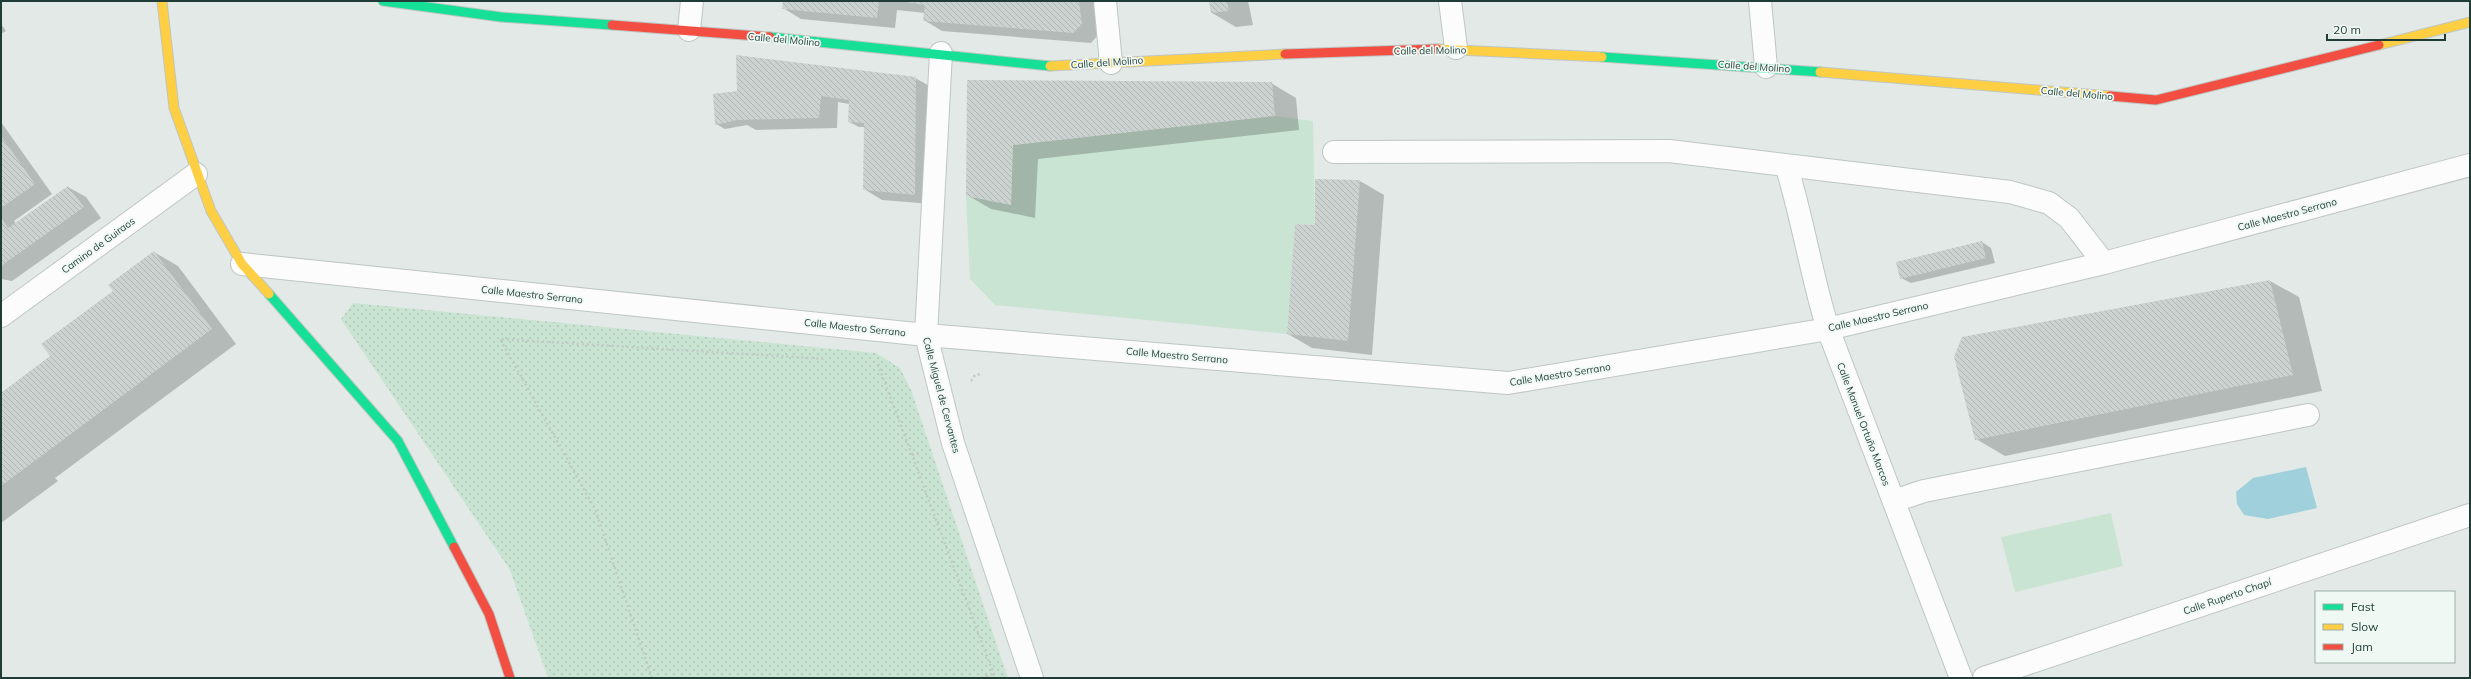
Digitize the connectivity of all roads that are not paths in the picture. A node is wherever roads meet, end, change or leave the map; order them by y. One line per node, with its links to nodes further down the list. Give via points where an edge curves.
1 (162, 1): 16 (street, via 174,108)
2 (383, 1): 8 (street, Calle del Molino, via 501,17)
3 (692, 1): 8 (street)
4 (1105, 1): 11 (street)
5 (1450, 1): 9 (street)
6 (1760, 1): 12 (street)
7 (2470, 22): 12 (street, Calle del Molino, via 2156,100)
8 (689, 30): 10 (street, Calle del Molino)
9 (1456, 48): 11 (street, Calle del Molino, via 1169,58); 12 (street, Calle del Molino)
10 (941, 53): 11 (street, Calle del Molino, via 1041,66); 21 (street, Calle Miguel de Cervantes)
11 (1111, 63)
12 (1766, 67)
13 (1334, 152): 14 (street, via 1669,151)
14 (1786, 165): 17 (street, via 2010,192 2049,203 2069,218); 20 (street, Calle Manuel Ortuño Marcos, via 1800,212 1815,286)
15 (2470, 165): 17 (street, Calle Maestro Serrano)
16 (196, 174): 18 (street, via 211,211); 19 (street, Camino de Guiraos)
17 (2104, 263): 20 (street, Calle Maestro Serrano)
18 (242, 264): 21 (street, Calle Maestro Serrano); 25 (street, via 398,441 489,614)
19 (1, 316)
20 (1828, 328): 21 (street, Calle Maestro Serrano, via 1508,383); 23 (street, Calle Manuel Ortuño Marcos)
21 (926, 334): 26 (street, Calle Miguel de Cervantes, via 953,443)
22 (2308, 415): 23 (street, via 1924,491)
23 (1894, 501): 27 (street, Calle Manuel Ortuño Marcos)
24 (2470, 515): 28 (street, Calle Ruperto Chapí)
25 (510, 678)
26 (1032, 678)
27 (1961, 678)
28 (1984, 678)

